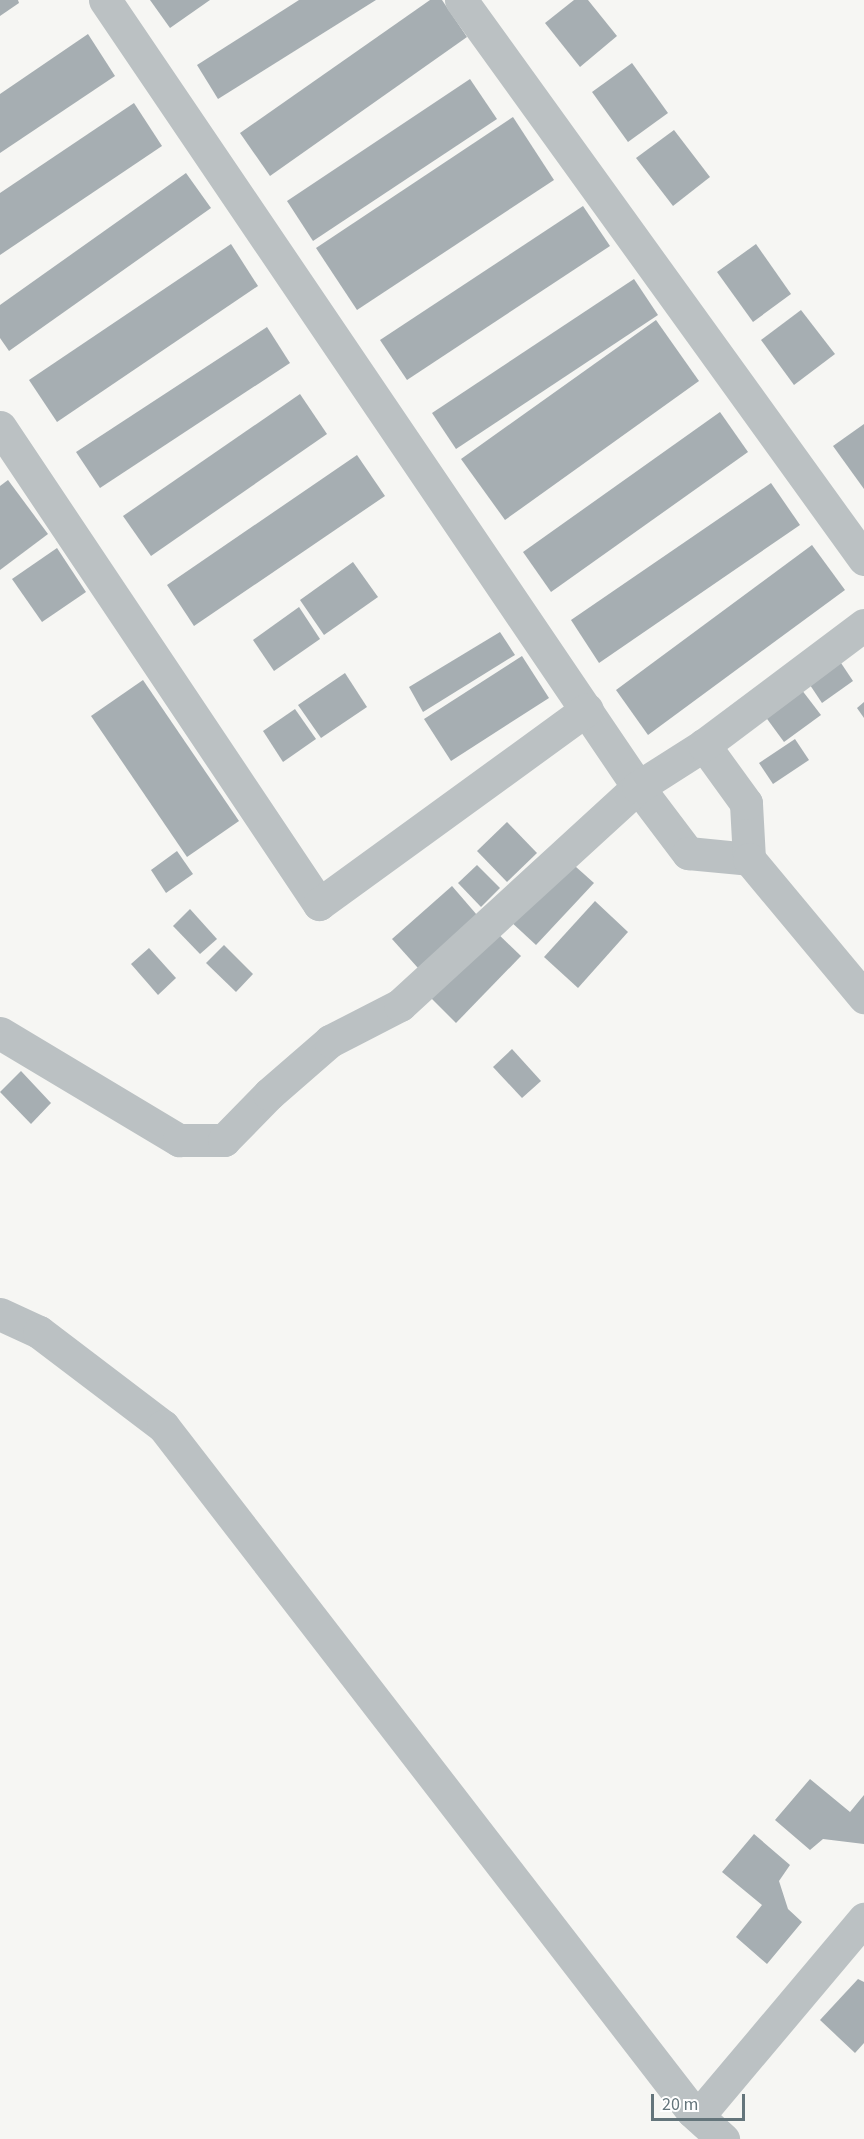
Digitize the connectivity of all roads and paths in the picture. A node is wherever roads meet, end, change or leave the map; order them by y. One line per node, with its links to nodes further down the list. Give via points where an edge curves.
1 (105, 0): 6 (lane)
2 (461, 0): 4 (lane)
3 (0, 427): 6 (lane, via 319,904)
4 (864, 559)
5 (864, 625): 7 (lane)
6 (587, 709): 8 (lane)
7 (704, 745): 8 (lane); 9 (lane, via 746,803)
8 (638, 787): 9 (lane, via 688,853); 11 (lane, via 400,1005 330,1041 224,1140 179,1140)
9 (749, 859): 10 (lane)
10 (864, 997)
11 (0, 1033)
12 (0, 1314): 14 (lane, via 39,1332 163,1426)
13 (864, 1919): 14 (lane)
14 (698, 2116): 15 (lane)
15 (723, 2139)

